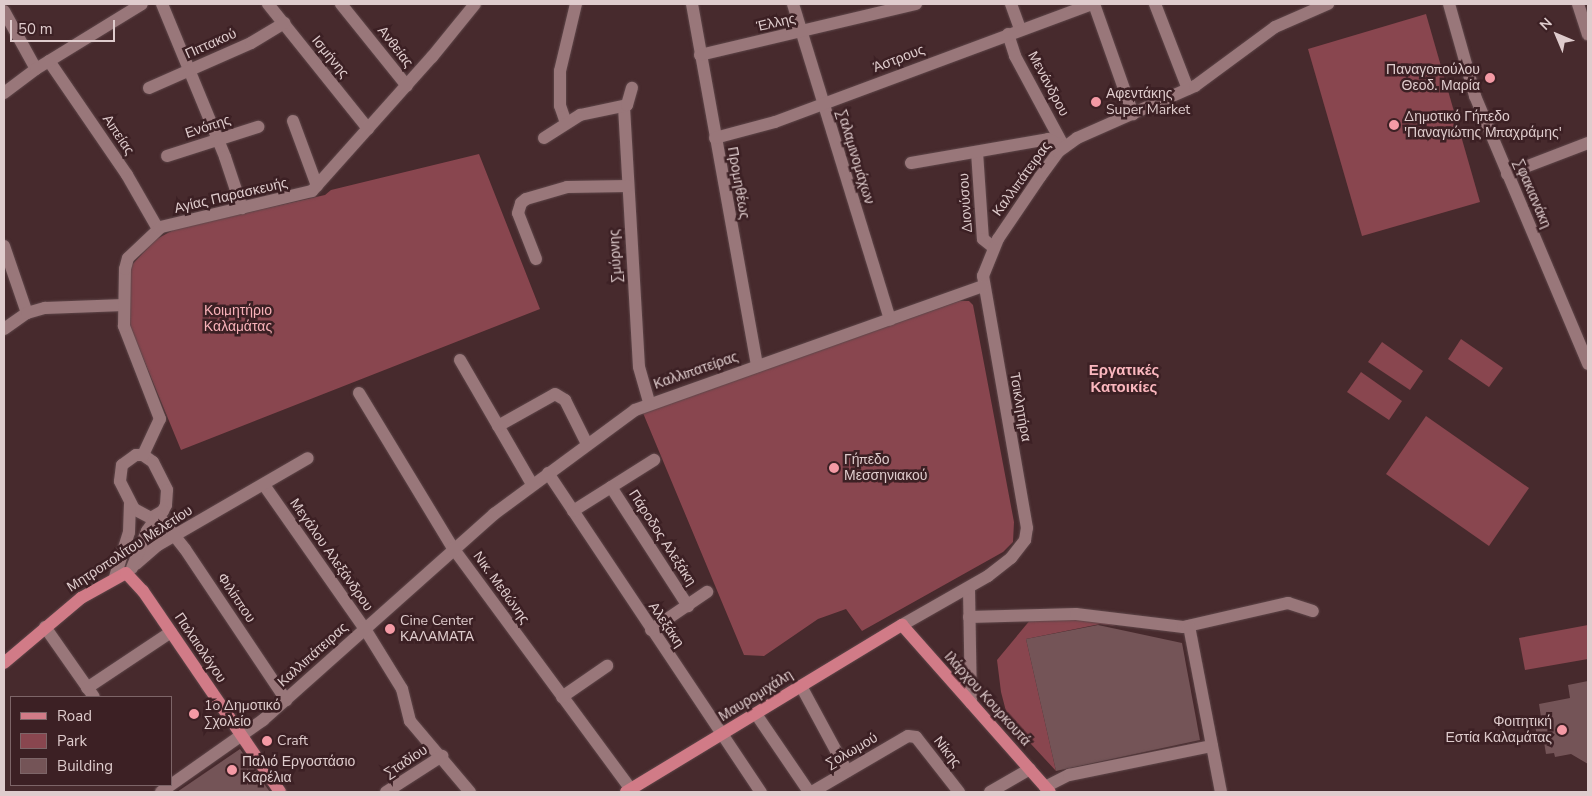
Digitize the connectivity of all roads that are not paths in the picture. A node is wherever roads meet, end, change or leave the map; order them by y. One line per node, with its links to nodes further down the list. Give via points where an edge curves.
1 (142, 4): 24 (street)
2 (162, 4): 26 (street)
3 (268, 4): 17 (street, Ισμήνης)
4 (341, 4): 27 (street, Ανθείας)
5 (475, 4): 27 (street, Αγίας Παρασκευής)
6 (576, 4): 36 (street, via 560,71 560,106)
7 (692, 4): 23 (street, Προμηθέως)
8 (793, 4): 20 (street, Σαλαμινομάχων)
9 (916, 4): 20 (street, Έλλης)
10 (1011, 4): 18 (street)
11 (1093, 4): 18 (street, Άστρους); 34 (street)
12 (1155, 4): 30 (street)
13 (1328, 4): 30 (street, Καλλιπάτειρας, via 1275,27)
14 (1448, 4): 47 (street, Σφακιανάκη, via 1468,77)
15 (1578, 4): 22 (street)
16 (4, 11): 19 (street)
17 (284, 23): 26 (street, Πιττακού); 38 (street, Ισμήνης)
18 (1020, 29): 21 (street, Άστρους)
19 (9, 31): 25 (street)
20 (801, 32): 23 (street, Έλλης); 32 (street, Σαλαμινομάχων)
21 (1008, 34): 32 (street, Άστρους); 43 (street, Μενάνδρου, via 1015,56)
22 (1588, 34)
23 (700, 55): 40 (street, Προμηθέως)
24 (49, 61): 25 (street); 51 (street, Αιπείας, via 127,175)
25 (36, 69): 31 (street)
26 (190, 70): 28 (street, Πιττακού); 41 (street)
27 (407, 86): 38 (street, Αγίας Παρασκευής)
28 (149, 88)
29 (632, 88): 33 (street, via 630,102)
30 (1188, 89): 34 (street, Καλλιπάτειρας)
31 (4, 93)
32 (823, 103): 40 (street, Άστρους, via 752,130); 58 (street, Σαλαμινομάχων)
33 (624, 106): 36 (street, via 589,112); 49 (street, Σμύρνης)
34 (1133, 114): 43 (street, Καλλιπάτειρας, via 1084,134)
35 (293, 121): 48 (street)
36 (566, 123): 39 (street)
37 (258, 127): 41 (street, Ενόπης)
38 (368, 129): 48 (street, Αγίας Παρασκευής)
39 (544, 138)
40 (715, 138): 62 (street, Προμηθέως)
41 (218, 139): 45 (street, Ενόπης); 50 (street)
42 (1588, 143): 47 (street)
43 (1064, 147): 44 (street, via 1048,139); 53 (street, Καλλιπάτειρας)
44 (977, 152): 46 (street); 53 (street, Διονύσου, via 983,239)
45 (167, 156)
46 (911, 163)
47 (1507, 174): 61 (street, Σφακιανάκη)
48 (317, 186): 50 (street, Αγίας Παρασκευής, via 301,195)
49 (628, 186): 54 (street, via 567,187 526,199 518,213); 64 (street, Σμύρνης, via 639,367)
50 (242, 208): 51 (street, Αγίας Παρασκευής)
51 (158, 229): 56 (street, via 126,260)
52 (4, 246): 57 (street)
53 (993, 247): 55 (street, Καλλιπάτειρας, via 984,270)
54 (536, 259)
55 (983, 286): 58 (street, Καλλιπατείρας); 80 (street, Τσικλητήρα, via 1027,534 1022,546 1010,558)
56 (124, 305): 57 (street, via 63,305); 67 (street, via 124,326 160,419)
57 (27, 313): 59 (street)
58 (890, 319): 62 (street, Καλλιπατείρας)
59 (4, 329)
60 (460, 360): 65 (street)
61 (1588, 364)
62 (757, 366): 64 (street, Καλλιπατείρας)
63 (359, 393): 78 (street, Νικ. Μεθώνης)
64 (649, 403): 66 (street, Καλλιπατείρας)
65 (498, 426): 66 (street, via 556,394 564,400); 71 (street)
66 (587, 444): 70 (street, Καλλιπατείρας)
67 (143, 455): 74 (street, via 129,458 119,473); 76 (street, via 153,462 167,490 166,505)
68 (308, 458): 72 (street, Μητροπολίτου Μελετίου)
69 (654, 460): 73 (street)
70 (548, 472): 71 (street, Καλλιπατείρας); 75 (street, Αλεξάκη)
71 (532, 484): 78 (street, Καλλιπατείρας)
72 (264, 485): 77 (street, Μητροπολίτου Μελετίου); 88 (street, Μεγάλου Αλεξάνδρου)
73 (610, 487): 75 (street); 82 (street, Πάροδος Αλεξάκη)
74 (130, 504): 76 (street, via 145,517); 79 (street)
75 (573, 511): 89 (street, Αλεξάκη)
76 (158, 515): 77 (street, Φιλίππου); 79 (street)
77 (173, 536): 79 (street, Μητροπολίτου Μελετίου, via 146,553); 96 (street, Φιλίππου, via 185,549)
78 (453, 548): 88 (street, Καλλιπάτειρας); 95 (street, Νικ. Μεθώνης)
79 (124, 573): 87 (main road, Μητροπολίτου Μελετίου, via 81,598); 90 (main road, Παλαιολόγου, via 143,591)
80 (969, 589): 84 (street); 85 (street)
81 (707, 592): 82 (street)
82 (688, 606): 89 (street)
83 (1314, 611): 86 (street, via 1288,603)
84 (969, 617): 86 (street, via 1076,614); 97 (street)
85 (902, 625): 93 (main road, Μαυρομιχάλη); 97 (main road, Ιλάρχου Κουρκουτά)
86 (1189, 626): 102 (street)
87 (45, 627): 91 (main road, Μητροπολίτου Μελετίου); 94 (street)
88 (365, 629): 96 (street, Καλλιπάτειρας); 103 (street, Μεγάλου Αλεξάνδρου, via 402,689 410,722)
89 (651, 630): 100 (street, Αλεξάκη)
90 (171, 632): 94 (street); 99 (main road, Παλαιολόγου)
91 (4, 663)
92 (607, 666): 95 (street)
93 (801, 686): 98 (main road, Μαυρομιχάλη); 105 (street)
94 (90, 692)
95 (562, 697): 108 (street, Νικ. Μεθώνης)
96 (286, 700): 99 (street, Καλλιπάτειρας)
97 (971, 703): 104 (main road, Ιλάρχου Κουρκουτά)
98 (756, 714): 100 (main road, Μαυρομιχάλη); 113 (street)
99 (242, 736): 106 (street, Καλλιπάτειρας); 109 (main road, Παλαιολόγου)
100 (722, 736): 108 (main road, Μαυρομιχάλη); 112 (street, Αλεξάκη)
101 (908, 736): 105 (street, Σολωμού); 114 (street, Νίκης, via 916,737)
102 (1212, 746): 107 (street, via 1069,775); 116 (street)
103 (442, 756): 110 (street, Σταδίου); 111 (street, Μεγάλου Αλεξάνδρου)
104 (1030, 769): 107 (main road, Ιλάρχου Κουρκουτά); 115 (street)
105 (847, 771): 113 (street, Σολωμού)
106 (172, 784)
107 (1048, 789)
108 (630, 791)
109 (280, 792)
110 (386, 792)
111 (470, 792)
112 (761, 792)
113 (810, 792)
114 (959, 792)
115 (990, 792)
116 (1221, 792)

